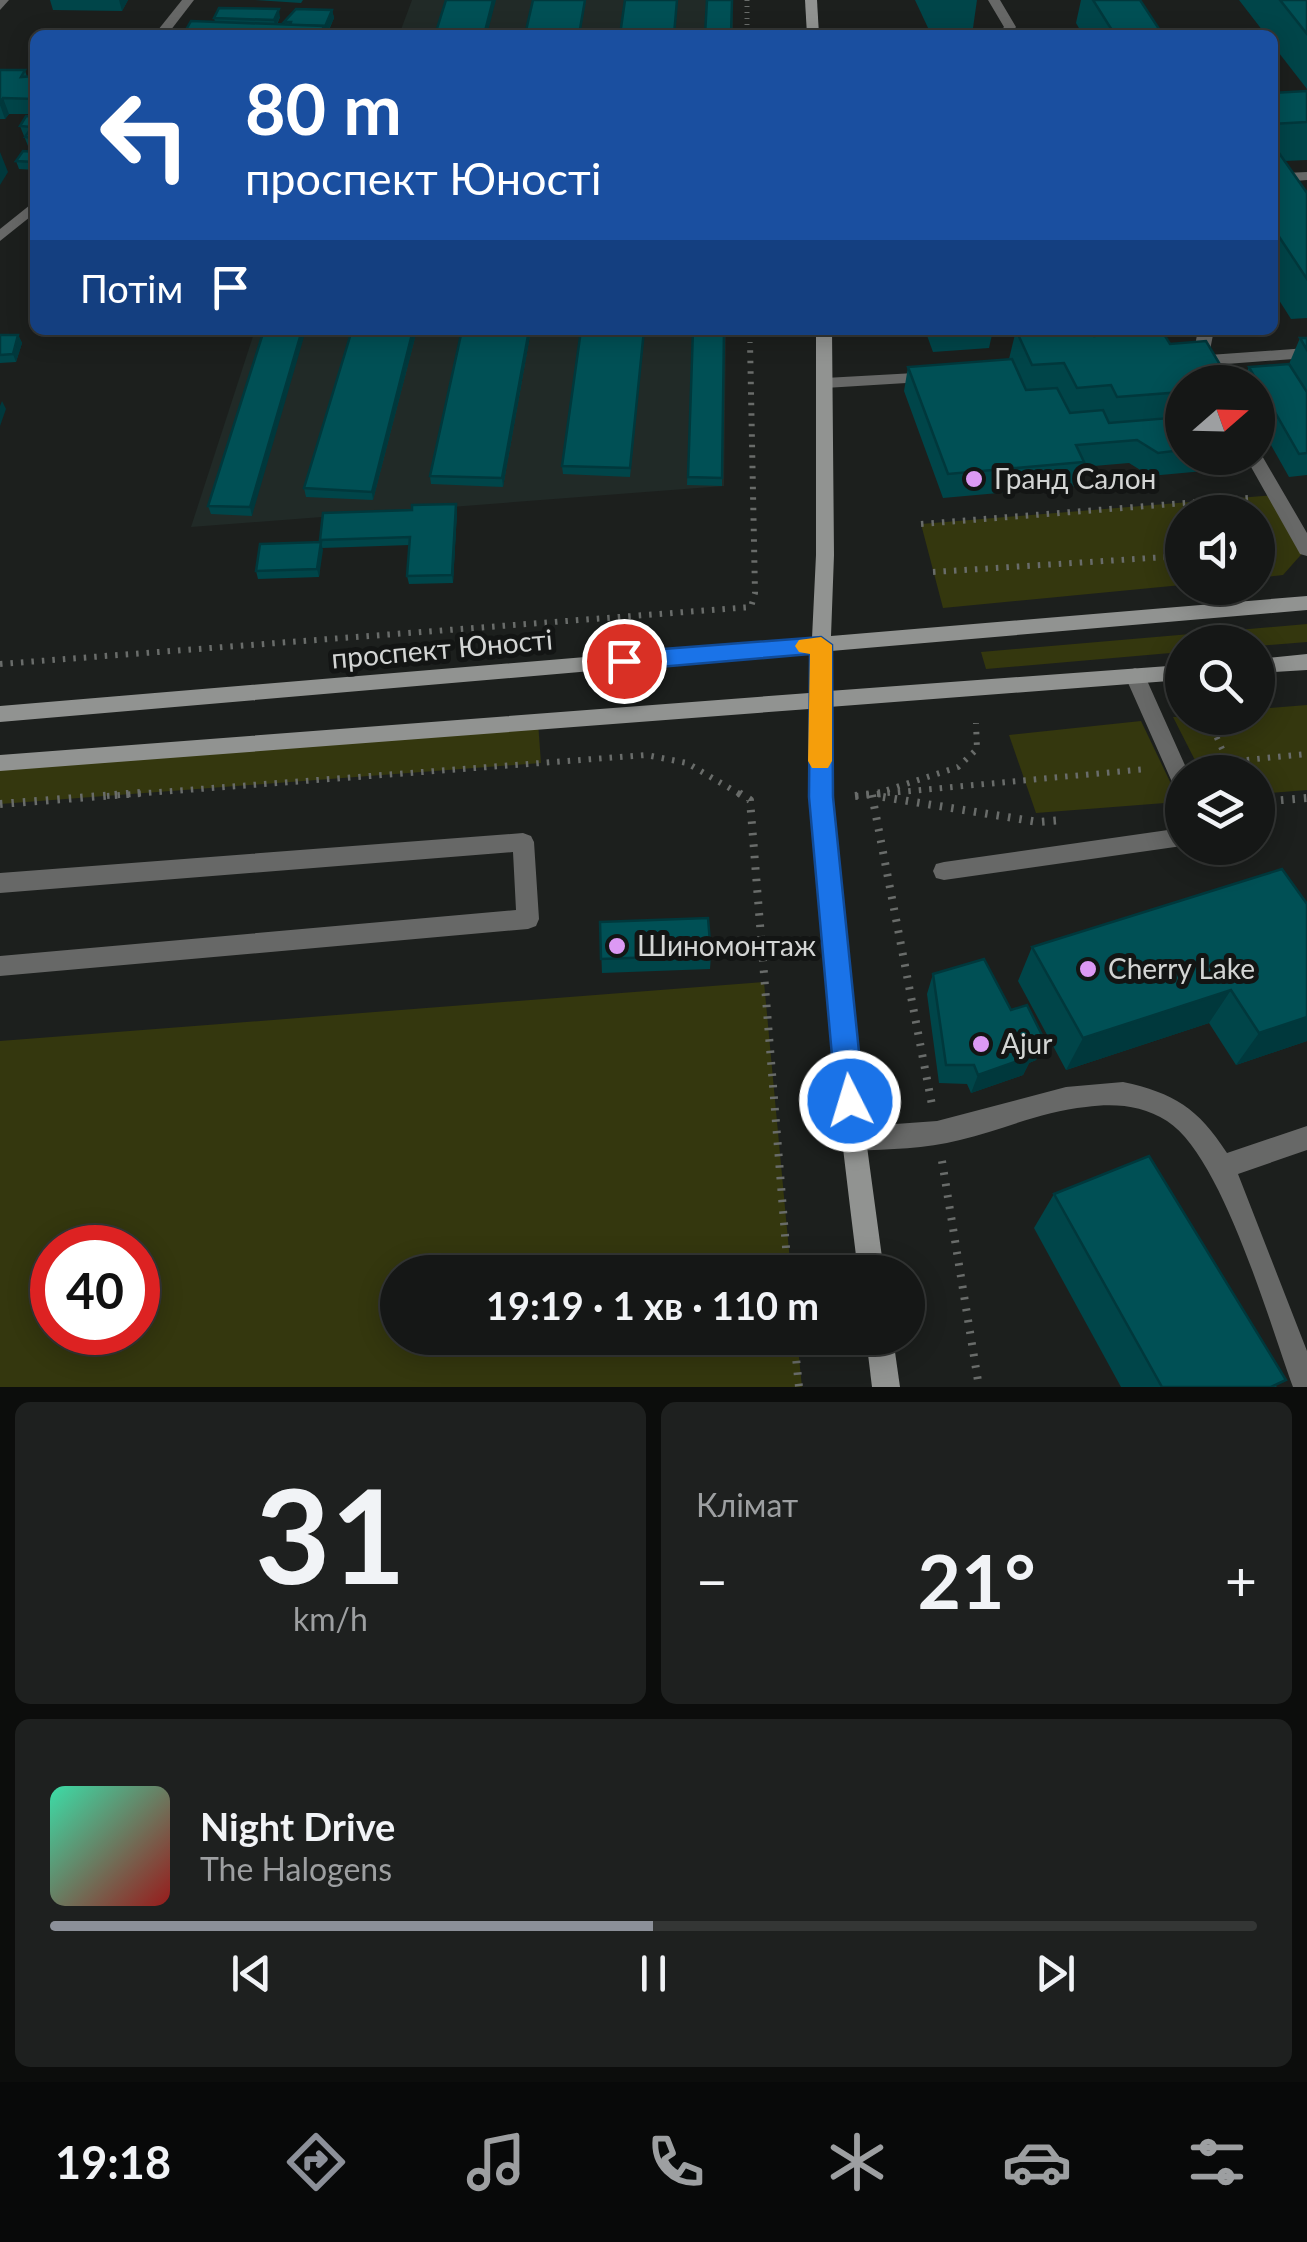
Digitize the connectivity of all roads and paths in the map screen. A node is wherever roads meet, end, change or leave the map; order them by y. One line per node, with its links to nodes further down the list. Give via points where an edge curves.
1 (188, 0): 5 (street)
2 (747, 0): 6 (path)
3 (811, 0): 7 (main road)
4 (994, 0): 8 (street)
5 (164, 30)
6 (747, 30)
7 (814, 30)
8 (1007, 30)
9 (1307, 176): 11 (street, via 1286,177)
10 (30, 210): 12 (street)
11 (1307, 210)
12 (0, 237)
13 (750, 335): 31 (path, via 756,593 751,608)
14 (824, 335): 21 (main road)
15 (1132, 335): 17 (street)
16 (1201, 335): 17 (street)
17 (1183, 354): 18 (street); 19 (street)
18 (1307, 354)
19 (1194, 365)
20 (958, 375): 21 (street)
21 (825, 383): 29 (main road)
22 (1264, 475): 23 (street)
23 (1276, 496): 24 (path); 25 (street)
24 (921, 524)
25 (1307, 549)
26 (1165, 557): 27 (path)
27 (933, 572)
28 (1307, 603): 29 (main road, проспект Юності)
29 (821, 645): 35 (main road); 36 (main road, проспект Юності)
30 (1307, 662): 32 (main road)
31 (0, 664)
32 (1275, 665)
33 (1165, 673): 34 (main road)
34 (1135, 676): 35 (main road); 39 (street)
35 (819, 702): 41 (main road); 55 (main road, via 821,797)
36 (0, 714)
37 (976, 723): 43 (path, via 977,750 958,767)
38 (1307, 754): 40 (path)
39 (1170, 755)
40 (1275, 757)
41 (0, 763)
42 (1165, 775): 43 (path)
43 (872, 795): 44 (path); 48 (path, via 1038,822); 53 (path)
44 (855, 796)
45 (1307, 798): 46 (path)
46 (1275, 801)
47 (0, 804): 57 (path, via 646,755 687,763 750,800)
48 (1074, 819)
49 (1165, 839): 50 (street)
50 (944, 871)
51 (0, 883): 52 (street, via 523,842 528,920)
52 (0, 966)
53 (937, 1134): 55 (street); 56 (street, via 1083,1095 1123,1092 1172,1108); 63 (path)
54 (1307, 1138): 56 (street)
55 (854, 1139): 58 (main road)
56 (1224, 1166): 64 (street)
57 (787, 1255)
58 (870, 1255)
59 (795, 1355): 61 (path)
60 (882, 1355): 62 (main road)
61 (798, 1387)
62 (886, 1387)
63 (979, 1387)
64 (1307, 1387)

